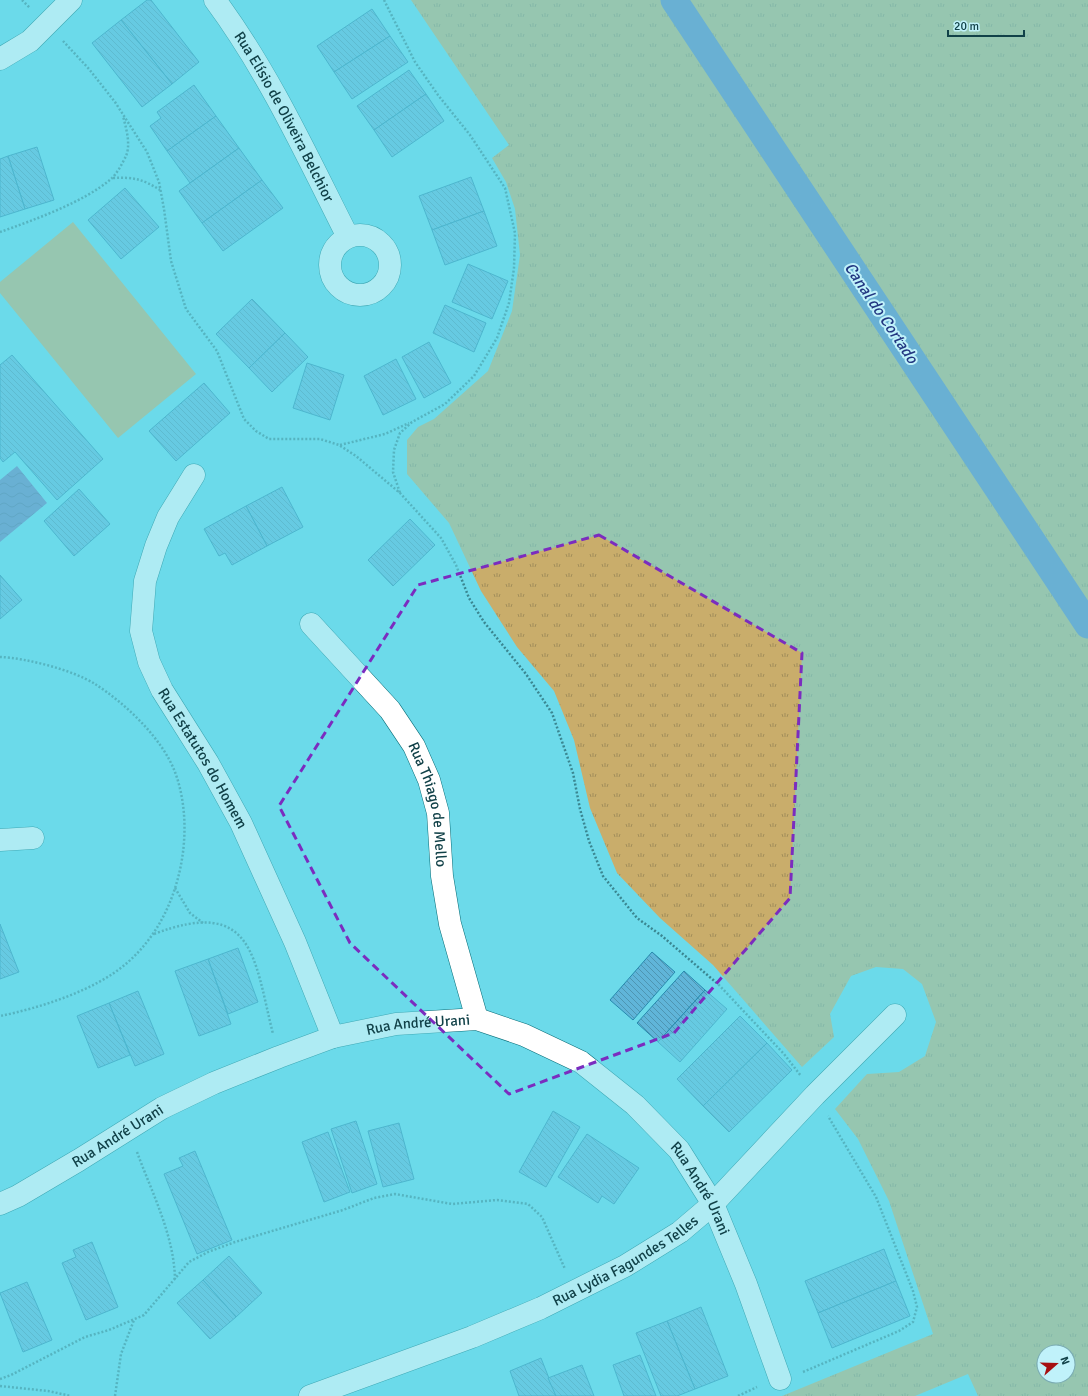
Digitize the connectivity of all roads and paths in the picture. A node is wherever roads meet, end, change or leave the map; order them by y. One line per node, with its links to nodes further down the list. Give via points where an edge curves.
1 (22, 0): 5 (path)
2 (71, 0): 5 (street)
3 (215, 0): 11 (street, Rua Elísio de Oliveira Belchior, via 285,112)
4 (384, 0): 12 (path, via 415,62 470,135 505,188 515,233 509,303 497,338 474,376 445,404)
5 (46, 24): 6 (street, via 30,41); 7 (path, via 89,69)
6 (0, 59)
7 (123, 114): 8 (path, via 127,136 126,155); 9 (path, via 147,152)
8 (112, 178): 9 (path, via 127,177 146,181); 10 (path, via 86,195 31,221)
9 (160, 190): 13 (path, via 171,261 186,309 217,351 244,419 269,439 320,439)
10 (0, 232)
11 (348, 237)
12 (412, 422): 13 (path, via 385,434); 15 (path, via 400,433 394,450 393,472)
13 (339, 445): 15 (path)
14 (194, 475): 26 (street, Rua Estatutos do Homem, via 168,517 156,546 145,581 141,631 149,662 162,690 208,763 241,823 295,942)
15 (400, 493): 28 (path, via 441,538 456,565 469,598 484,622 526,674 552,713 573,773 589,841 603,876 637,918 719,985 784,1054)
16 (311, 624): 25 (street, Rua Thiago de Mello, via 390,710 414,746 429,780 438,813 442,876 450,924)
17 (0, 658): 20 (path, via 43,664 95,684 141,721 163,749 175,772 184,807 184,845)
18 (33, 838): 19 (street)
19 (0, 840)
20 (175, 888): 21 (path, via 190,913); 22 (path)
21 (203, 923): 22 (path, via 173,927); 27 (path, via 224,925 239,933 250,947)
22 (154, 935): 24 (path, via 128,963 106,978 40,1005)
23 (895, 1015): 28 (street, Rua Lydia Fagundes Telles)
24 (0, 1016)
25 (477, 1020): 26 (street, Rua André Urani, via 396,1024); 31 (street, Rua André Urani, via 524,1035 581,1062 635,1105 679,1150)
26 (333, 1037): 27 (street, Rua André Urani)
27 (279, 1057): 29 (street, Rua André Urani, via 214,1083 162,1108)
28 (815, 1095): 31 (street, Rua Lydia Fagundes Telles); 36 (path, via 876,1198 901,1258 917,1307 913,1322 899,1331)
29 (126, 1130): 30 (street, Rua André Urani, via 18,1196); 32 (path, via 170,1240)
30 (0, 1204)
31 (713, 1204): 33 (street, Rua Lydia Fagundes Telles, via 680,1232 625,1266); 36 (street, Rua André Urani, via 746,1284)
32 (175, 1279): 33 (path, via 189,1262 208,1252 374,1198 395,1194 452,1204 497,1200 528,1204 542,1218); 34 (path, via 144,1315)
33 (576, 1291): 40 (street, Rua Lydia Fagundes Telles, via 472,1337)
34 (134, 1320): 35 (path, via 85,1337); 39 (path, via 121,1354)
35 (0, 1379)
36 (780, 1379): 41 (path)
37 (0, 1386): 38 (path, via 48,1390)
38 (71, 1396)
39 (115, 1396)
40 (310, 1396)
41 (738, 1396)

